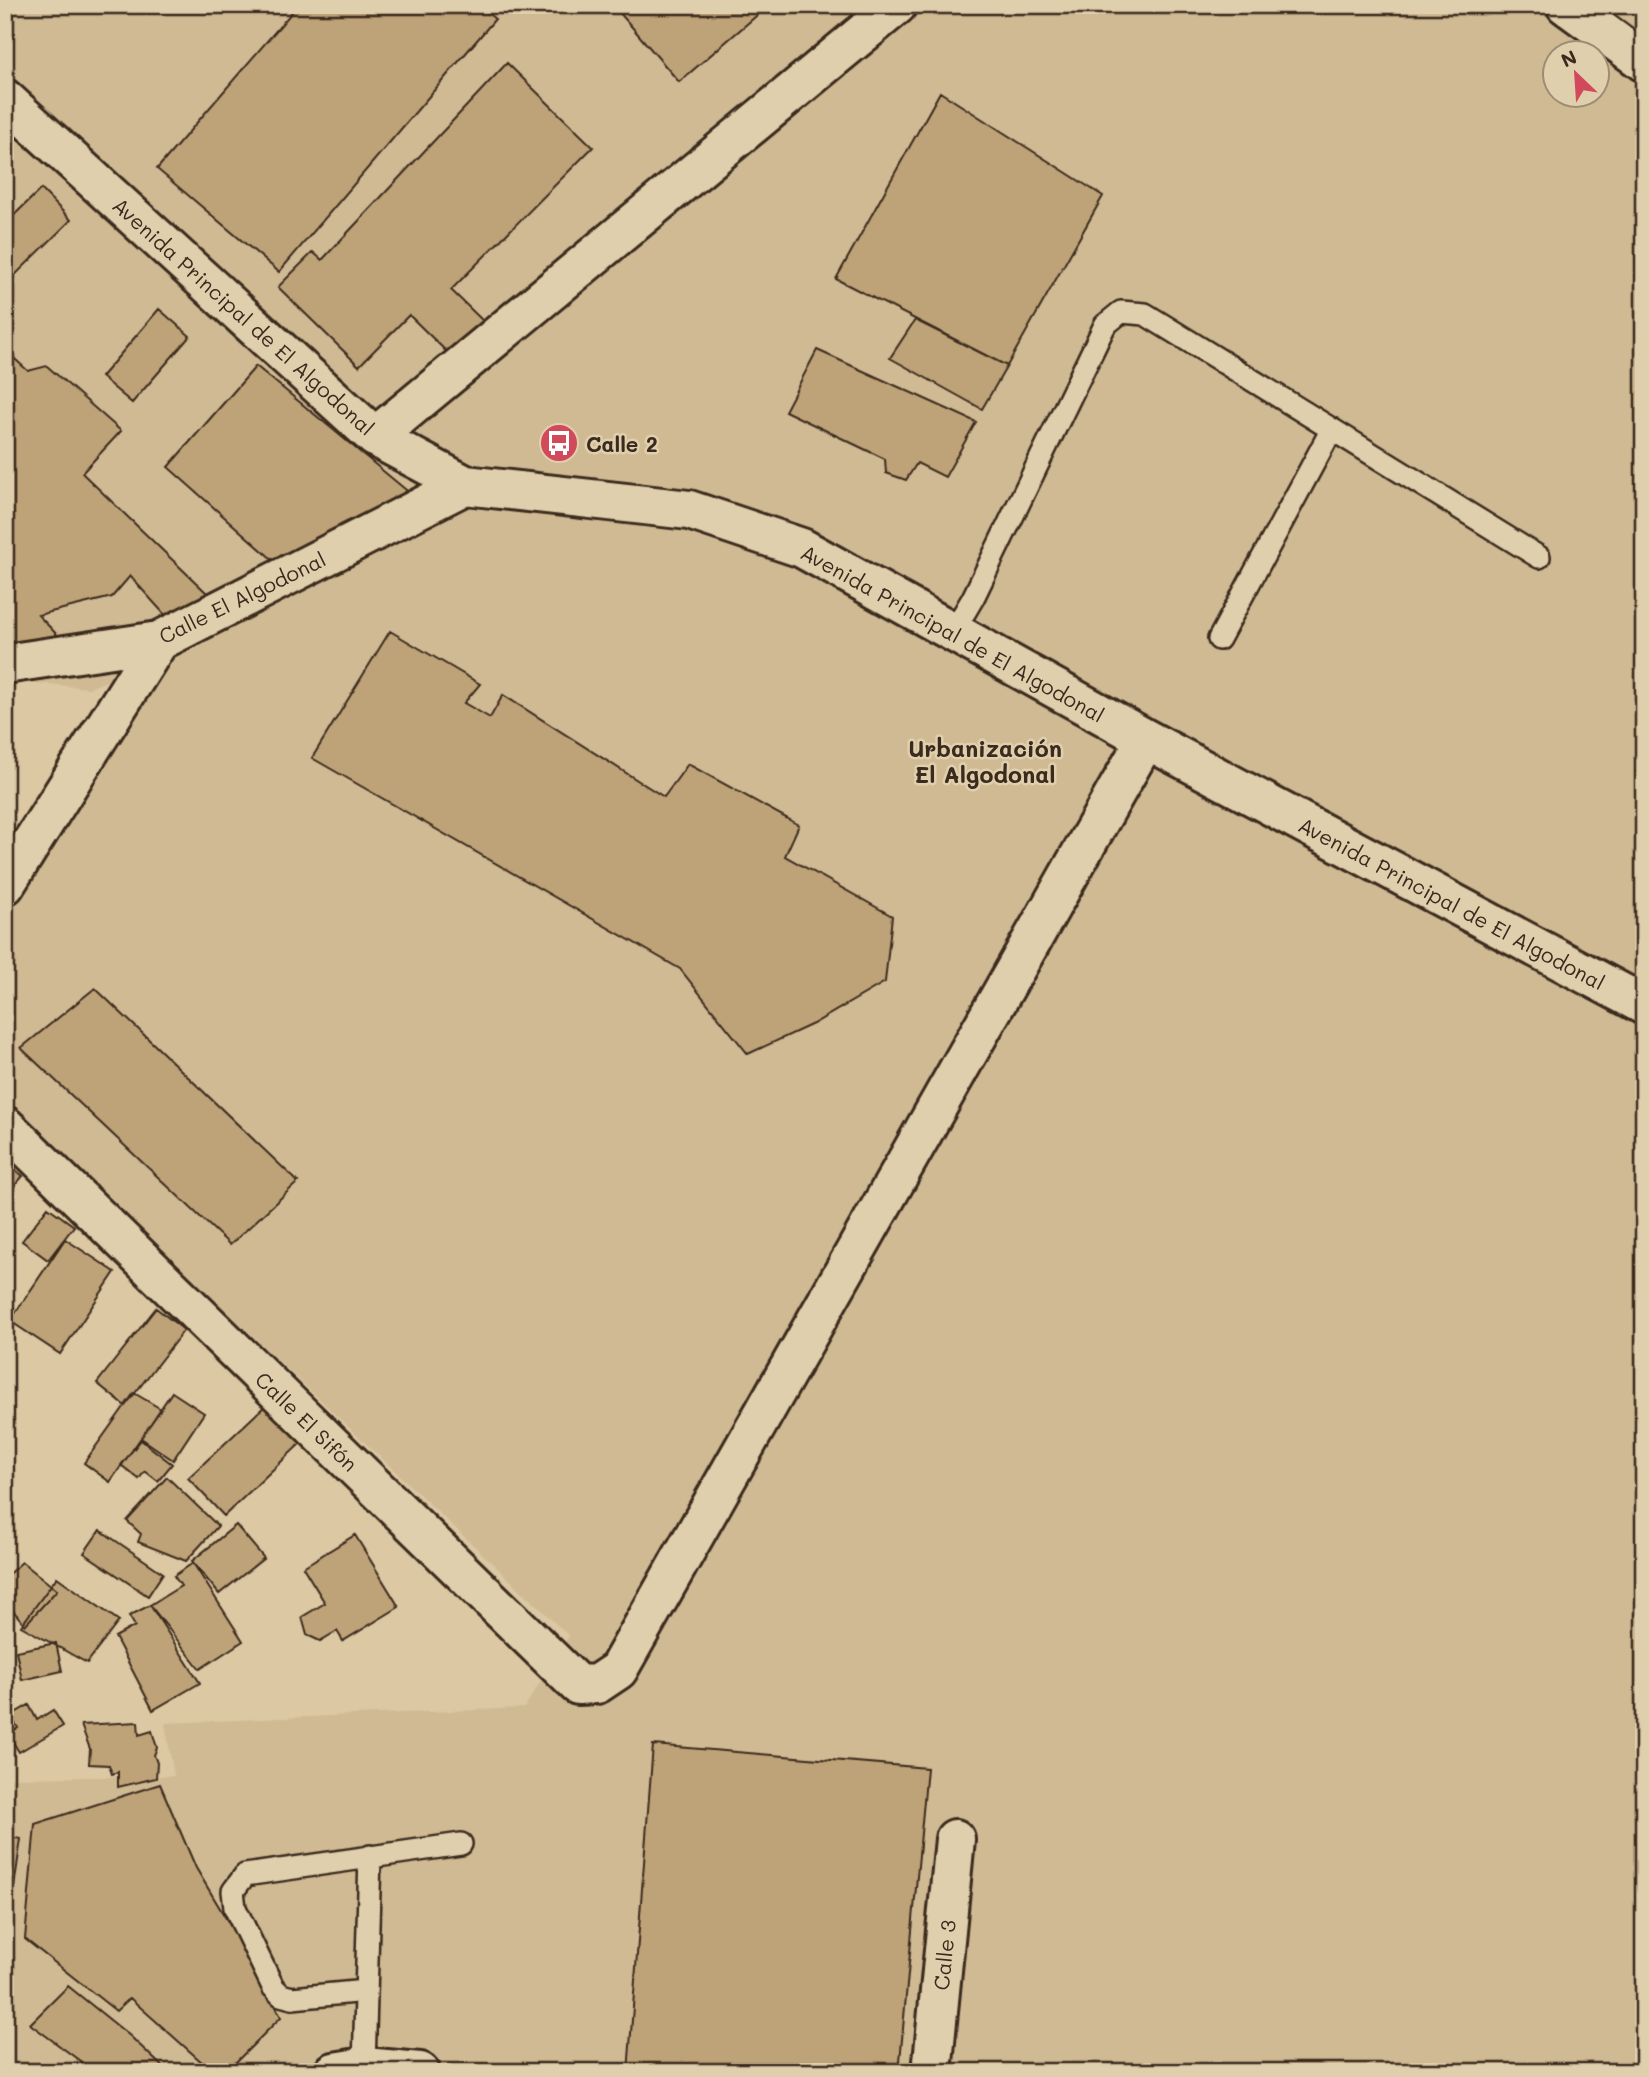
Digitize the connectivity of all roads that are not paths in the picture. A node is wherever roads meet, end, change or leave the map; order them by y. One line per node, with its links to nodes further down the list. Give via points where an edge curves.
1 (897, 5): 6 (street)
2 (1566, 5): 3 (street)
3 (1644, 62)
4 (5, 99): 6 (street, Avenida Principal de El Algodonal)
5 (1332, 429): 8 (lane); 9 (lane, via 1145,314 1121,312 1105,325); 10 (lane)
6 (375, 436): 7 (street, Avenida Principal de El Algodonal)
7 (465, 485): 9 (street, Avenida Principal de El Algodonal, via 689,510 802,548); 11 (street, Calle El Algodonal)
8 (1539, 557)
9 (953, 632): 13 (street, Avenida Principal de El Algodonal)
10 (1219, 639)
11 (159, 641): 12 (street, Calle El Algodonal); 14 (street)
12 (5, 664)
13 (1146, 739): 15 (street, Avenida Principal de El Algodonal); 16 (street, Calle El Sifón, via 618,1670 597,1684 578,1685)
14 (5, 885)
15 (1644, 1006)
16 (5, 1126)
17 (955, 1839): 23 (street, Calle 3)
18 (461, 1844): 19 (lane)
19 (370, 1856): 20 (lane); 20 (lane, via 246,1875 233,1891 235,1908 281,1995 292,1998)
20 (366, 1991): 21 (lane)
21 (349, 2069): 22 (street)
22 (419, 2072)
23 (932, 2072)

